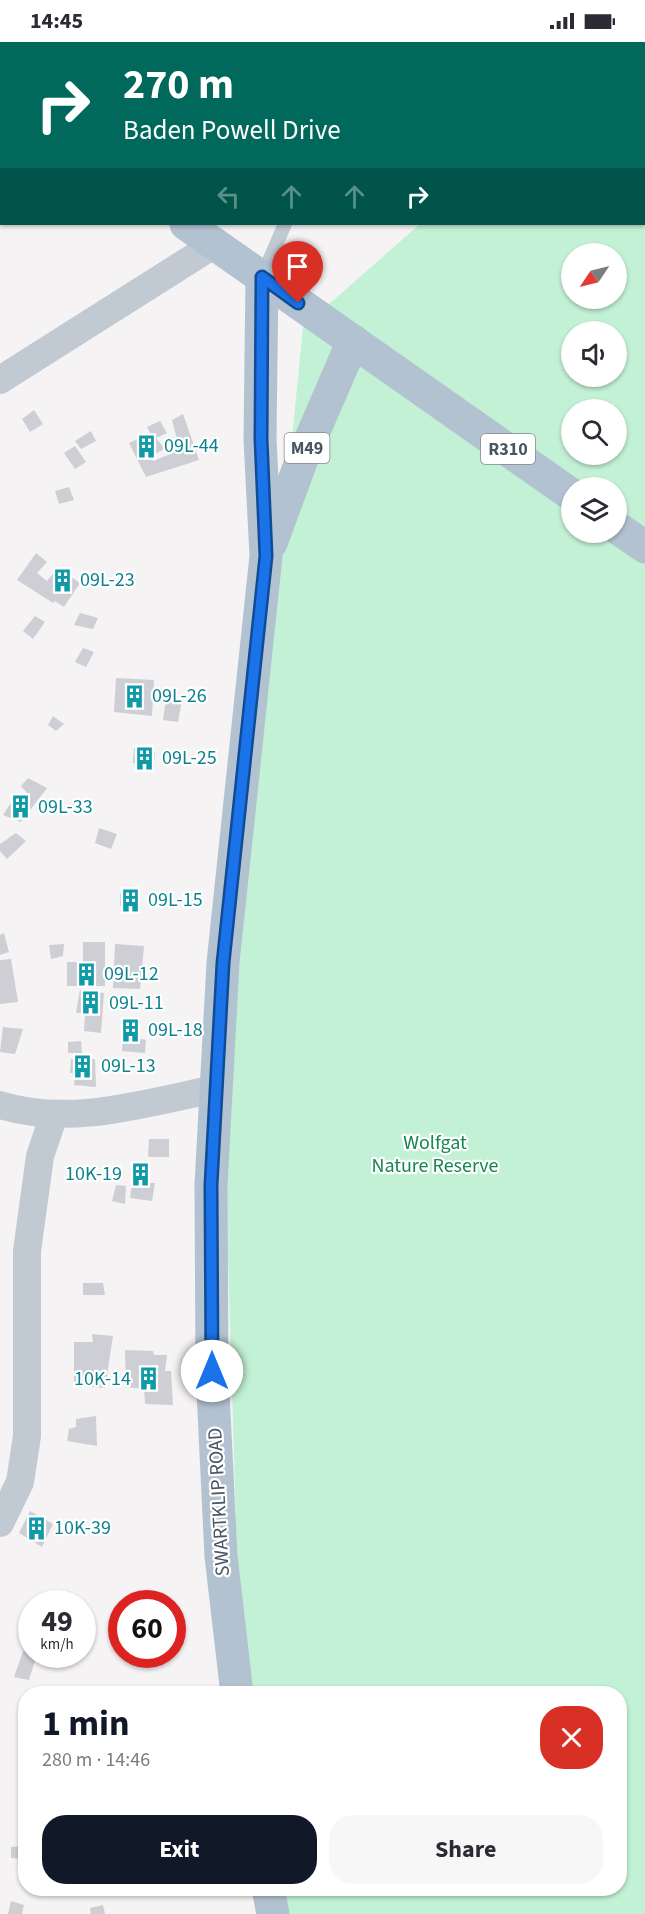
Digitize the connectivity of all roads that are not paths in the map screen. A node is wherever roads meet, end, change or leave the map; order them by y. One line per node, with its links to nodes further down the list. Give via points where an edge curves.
1 (187, 225): 3 (main road, R310)
2 (285, 225): 4 (lane)
3 (215, 244): 4 (main road, R310); 6 (street)
4 (262, 277): 5 (main road, R310); 10 (main road, SWARTKLIP ROAD / M49, via 261,439)
5 (352, 341): 7 (main road, R310); 10 (main road, SWARTKLIP ROAD / M49)
6 (0, 380)
7 (561, 487)
8 (627, 535): 9 (main road)
9 (645, 548)
10 (266, 556): 11 (main road, SWARTKLIP ROAD / M49, via 227,916)
11 (215, 1089): 13 (street, via 108,1111); 15 (main road, SWARTKLIP ROAD / M49, via 212,1371 221,1556)
12 (0, 1104): 13 (street, via 23,1112)
13 (54, 1115): 14 (street, via 40,1156 27,1251 27,1436 20,1482)
14 (0, 1523)
15 (236, 1686)
16 (270, 1896): 17 (main road)
17 (273, 1914)

